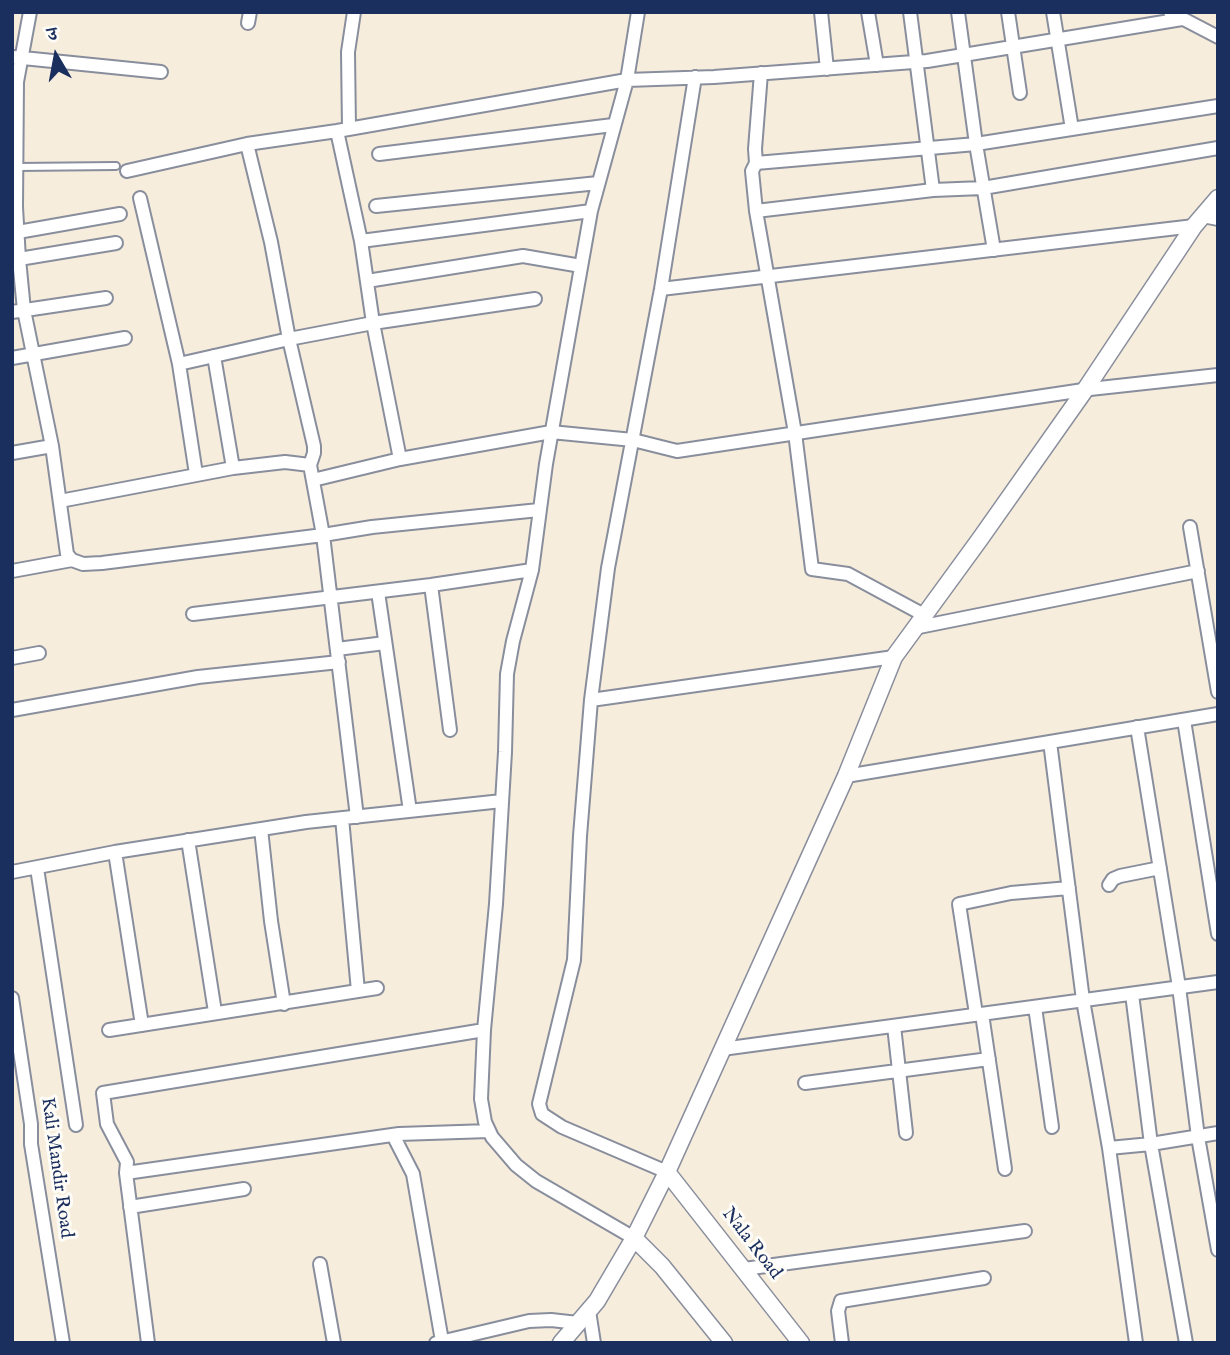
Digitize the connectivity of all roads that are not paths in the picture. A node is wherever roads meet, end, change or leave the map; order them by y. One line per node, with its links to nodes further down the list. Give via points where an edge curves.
1 (30, 12): 15 (street)
2 (354, 12): 27 (street)
3 (638, 12): 22 (street)
4 (821, 12): 18 (street)
5 (868, 12): 17 (street)
6 (910, 12): 16 (street)
7 (958, 12): 14 (street)
8 (1008, 12): 13 (street)
9 (1053, 12): 12 (street)
10 (1176, 16): 11 (street); 12 (street)
11 (1218, 37)
12 (1058, 40): 13 (street); 26 (street)
13 (1013, 47): 14 (street); 23 (street)
14 (964, 55): 16 (street); 29 (street)
15 (16, 57): 19 (street); 34 (street)
16 (915, 62): 17 (street); 31 (street)
17 (877, 65): 18 (street)
18 (827, 69): 20 (street)
19 (162, 72)
20 (761, 73): 21 (street); 33 (street)
21 (695, 77): 22 (street); 54 (street)
22 (627, 80): 25 (street); 27 (street)
23 (1020, 93)
24 (1218, 106): 26 (street)
25 (613, 125): 32 (street); 36 (street)
26 (1072, 129): 29 (street)
27 (343, 130): 28 (street); 47 (street)
28 (247, 144): 35 (street); 60 (street)
29 (975, 144): 31 (street); 37 (street)
30 (1218, 148): 37 (street)
31 (926, 150): 33 (street); 38 (street)
32 (379, 154)
33 (756, 163): 43 (street, via 752,171)
34 (17, 167): 35 (lane); 46 (street)
35 (122, 168)
36 (598, 183): 41 (street); 42 (street)
37 (983, 188): 38 (street); 49 (street)
38 (933, 190): 43 (street)
39 (140, 198): 64 (street)
40 (1218, 198): 45 (street)
41 (376, 206)
42 (591, 211): 47 (street); 51 (street)
43 (756, 211): 52 (street)
44 (120, 214): 46 (street)
45 (1205, 220): 49 (street); 66 (street)
46 (18, 232): 50 (street)
47 (362, 241): 53 (street)
48 (116, 243): 50 (street)
49 (994, 250): 52 (street)
50 (16, 260): 57 (street)
51 (581, 266): 53 (street, via 523,256); 67 (street)
52 (768, 277): 54 (street); 68 (street)
53 (367, 281): 58 (street)
54 (661, 289): 69 (street)
55 (106, 298): 57 (street)
56 (535, 299): 58 (street)
57 (18, 311): 61 (street)
58 (373, 323): 60 (street); 72 (street)
59 (125, 338): 61 (street)
60 (289, 339): 62 (street); 73 (street, via 314,446)
61 (32, 355): 63 (street); 70 (street)
62 (214, 356): 64 (street); 74 (street)
63 (12, 358)
64 (179, 364): 75 (street)
65 (1218, 375): 66 (street)
66 (1085, 390): 68 (street); 89 (street)
67 (551, 432): 69 (street); 72 (street); 78 (street)
68 (795, 433): 69 (street, via 677,451); 89 (street, via 812,569 848,574)
69 (633, 440): 97 (street, via 608,568)
70 (52, 446): 71 (street); 77 (street)
71 (12, 453)
72 (400, 459): 76 (street)
73 (310, 465): 74 (street, via 285,462); 76 (street)
74 (233, 468): 75 (street)
75 (196, 474): 77 (street)
76 (313, 480): 80 (street)
77 (60, 500): 81 (street, via 67,554)
78 (539, 510): 80 (street); 82 (street)
79 (1190, 527): 84 (street)
80 (323, 536): 81 (street, via 102,563); 87 (street)
81 (72, 560): 83 (street)
82 (532, 570): 85 (street); 105 (street, via 506,674)
83 (12, 571)
84 (1198, 571): 89 (street); 96 (street)
85 (431, 586): 86 (street); 102 (street)
86 (378, 592): 87 (street); 90 (street)
87 (330, 597): 88 (street); 91 (street)
88 (193, 614)
89 (919, 622): 93 (street)
90 (385, 643): 91 (street); 106 (street)
91 (337, 649): 95 (street)
92 (39, 653): 94 (street)
93 (894, 657): 97 (street); 104 (street)
94 (12, 658)
95 (339, 663): 98 (street, via 198,677); 107 (street)
96 (1218, 692)
97 (591, 700): 148 (street, via 574,960 539,1104 542,1114 562,1127)
98 (12, 709)
99 (1218, 714): 100 (street)
100 (1184, 720): 101 (street); 117 (street)
101 (1137, 727): 103 (street); 113 (street)
102 (450, 730)
103 (1050, 742): 104 (street); 116 (street)
104 (846, 776): 133 (street)
105 (502, 801): 106 (street); 132 (street)
106 (410, 811): 107 (street)
107 (357, 817): 108 (street)
108 (342, 818): 109 (street); 121 (street)
109 (261, 829): 110 (street); 125 (street)
110 (188, 840): 111 (street); 127 (street)
111 (115, 852): 112 (street); 129 (street)
112 (37, 868): 114 (street); 137 (street)
113 (1160, 869): 115 (street, via 1120,876); 119 (street)
114 (12, 872)
115 (1109, 885)
116 (1069, 888): 124 (street); 128 (street, via 959,904 976,1014)
117 (1218, 934)
118 (1218, 982): 119 (street)
119 (1179, 987): 122 (street); 143 (street)
120 (377, 988): 121 (street)
121 (358, 991): 125 (street)
122 (1132, 994): 124 (street); 144 (street)
123 (12, 998): 159 (street, Kali Mandir Road)
124 (1083, 1000): 126 (street); 145 (street)
125 (284, 1004): 127 (street)
126 (1035, 1007): 128 (street); 138 (street)
127 (215, 1012): 129 (street)
128 (982, 1014): 130 (street); 134 (street)
129 (142, 1025): 131 (street)
130 (894, 1026): 133 (street); 135 (street)
131 (109, 1030)
132 (484, 1030): 139 (street, via 481,1099); 147 (street, via 103,1093 107,1124 128,1162)
133 (722, 1049): 148 (street)
134 (989, 1059): 135 (street); 146 (street)
135 (899, 1071): 136 (street); 140 (street)
136 (806, 1083)
137 (76, 1125)
138 (1052, 1127)
139 (489, 1131): 142 (street); 152 (street, via 502,1151 536,1181)
140 (906, 1133)
141 (1218, 1133): 143 (street)
142 (393, 1135): 147 (street); 158 (street, via 413,1174)
143 (1198, 1137): 144 (street); 153 (street)
144 (1151, 1144): 145 (street); 168 (street)
145 (1109, 1148): 167 (street)
146 (1005, 1169)
147 (126, 1173): 150 (street)
148 (664, 1177): 152 (street); 155 (street, Nala Road)
149 (244, 1189): 150 (street)
150 (130, 1207): 160 (street)
151 (1025, 1231): 155 (street)
152 (636, 1234): 157 (street); 164 (street)
153 (1218, 1250)
154 (320, 1264): 161 (street)
155 (744, 1269): 165 (street, Nala Road)
156 (984, 1278): 166 (street, via 841,1301)
157 (584, 1317): 158 (street, via 529,1321); 162 (street); 163 (street)
158 (439, 1342)
159 (63, 1343)
160 (148, 1343)
161 (334, 1343)
162 (561, 1343)
163 (594, 1343)
164 (724, 1343)
165 (801, 1343)
166 (842, 1343)
167 (1136, 1343)
168 (1186, 1343)

